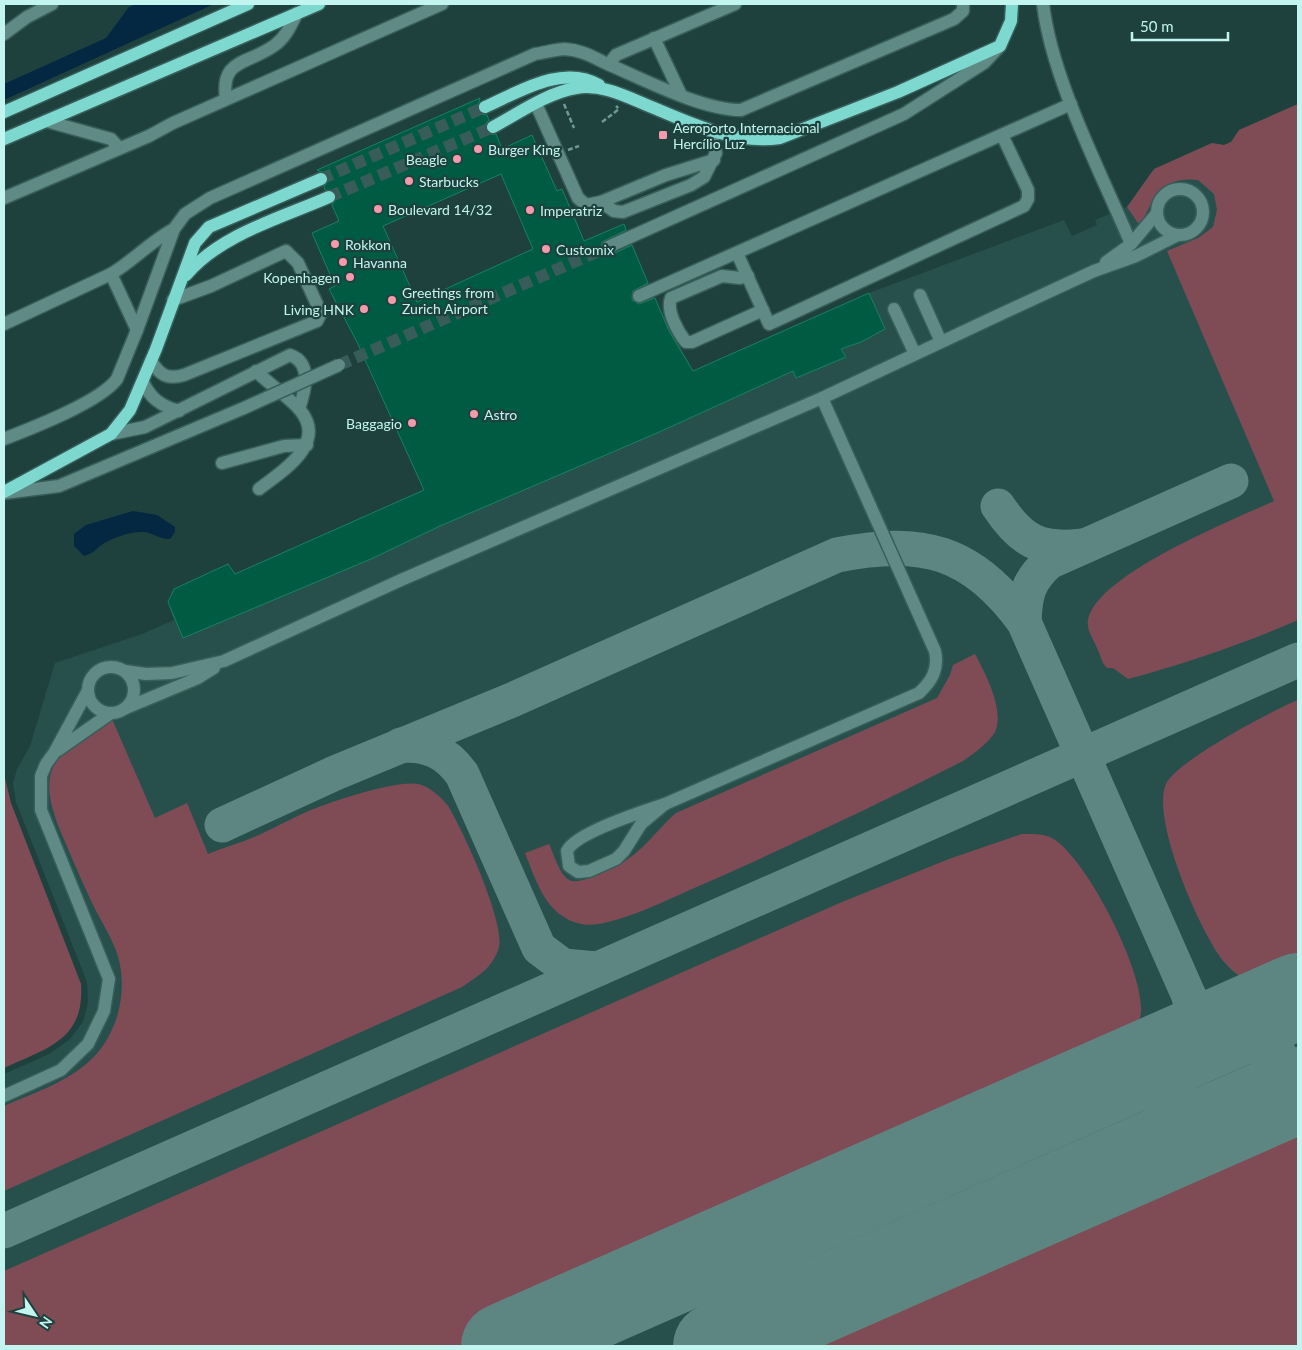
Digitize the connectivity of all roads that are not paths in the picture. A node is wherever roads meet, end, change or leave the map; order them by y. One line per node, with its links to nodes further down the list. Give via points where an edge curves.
1 (52, 4): 10 (lane)
2 (248, 4): 20 (main road)
3 (319, 4): 9 (main road)
4 (442, 4): 16 (lane)
5 (735, 4): 11 (lane)
6 (963, 4): 15 (lane, via 963,11 954,19 751,107 734,110)
7 (1012, 4): 12 (main road, via 1011,21)
8 (1043, 4): 18 (lane, via 1051,44)
9 (297, 13): 16 (lane, via 287,33 276,44 226,74 223,83); 21 (main road)
10 (4, 34)
11 (654, 38): 13 (lane, via 616,55); 15 (lane)
12 (1000, 46): 23 (main road, via 898,92 780,138 760,141); 36 (lane, via 984,63 904,114)
13 (609, 64): 15 (lane); 33 (lane, via 597,57 564,49 535,54 210,198 185,214)
14 (605, 89): 17 (main road, via 578,88); 19 (main road, via 578,77 565,76); 23 (main road)
15 (681, 95)
16 (226, 99): 26 (lane)
17 (536, 104): 22 (main road); 31 (lane, via 578,198 586,205)
18 (1071, 104): 24 (lane); 35 (lane)
19 (485, 107)
20 (4, 112)
21 (46, 121): 25 (main road); 26 (lane, via 111,139)
22 (493, 126)
23 (710, 130): 27 (lane, via 715,146)
24 (1002, 134): 37 (lane); 46 (lane, via 1028,190 1024,206 769,324)
25 (4, 139)
26 (120, 148): 30 (lane)
27 (714, 160): 31 (lane, via 666,175); 31 (lane, via 704,177 623,212 614,212)
28 (321, 179): 41 (main road, via 209,227 195,243)
29 (329, 197): 41 (main road, via 219,246 197,263)
30 (4, 198)
31 (602, 202)
32 (1157, 213): 34 (lane, via 1161,225); 34 (lane, via 1160,201 1169,192 1181,189 1197,197 1203,210 1200,222 1191,232); 35 (lane)
33 (174, 229): 39 (lane); 48 (lane)
34 (1178, 235): 38 (lane, via 1136,256)
35 (1131, 244): 38 (lane)
36 (608, 247)
37 (737, 253): 40 (lane); 43 (lane)
38 (1094, 271): 49 (lane)
39 (111, 274): 47 (lane); 48 (lane)
40 (748, 276): 46 (lane); 46 (lane, via 722,276 671,298 669,310 686,342)
41 (182, 281): 44 (main road)
42 (920, 295): 49 (lane)
43 (639, 296)
44 (173, 300): 51 (main road); 51 (lane, via 286,251 298,263 321,317 318,321 179,377 165,377)
45 (894, 308): 50 (lane)
46 (763, 310)
47 (4, 324)
48 (137, 330): 59 (lane, via 117,380 111,387 75,408)
49 (941, 342): 50 (lane)
50 (915, 354): 55 (lane)
51 (151, 361): 54 (main road)
52 (339, 365): 63 (lane, bridge, via 59,486)
53 (256, 371): 56 (lane); 56 (lane, via 290,355 298,358 305,372); 57 (lane)
54 (142, 382): 57 (lane, via 147,392 164,407); 58 (main road, via 130,410)
55 (822, 398): 64 (lane, via 401,580); 69 (lane, via 935,650 935,672 919,693)
56 (299, 410): 60 (lane, via 308,427)
57 (179, 411): 58 (lane, via 145,427)
58 (111, 434): 63 (main road)
59 (4, 439)
60 (307, 445): 61 (lane, via 284,446); 62 (lane, via 296,460)
61 (222, 463)
62 (259, 488)
63 (4, 493)
64 (224, 661): 65 (lane, via 172,673); 67 (lane, via 198,678)
65 (125, 671): 66 (lane, via 112,666 99,669 90,679); 67 (lane, via 134,687 132,699)
66 (87, 692): 67 (lane, via 98,710); 68 (lane)
67 (118, 711): 68 (lane)
68 (54, 753): 70 (lane, via 41,776 42,810 109,978 106,1003 88,1044 61,1070)
69 (665, 804): 69 (lane, via 576,840 567,851 569,866 584,872 616,858 641,824)
70 (4, 1096)

